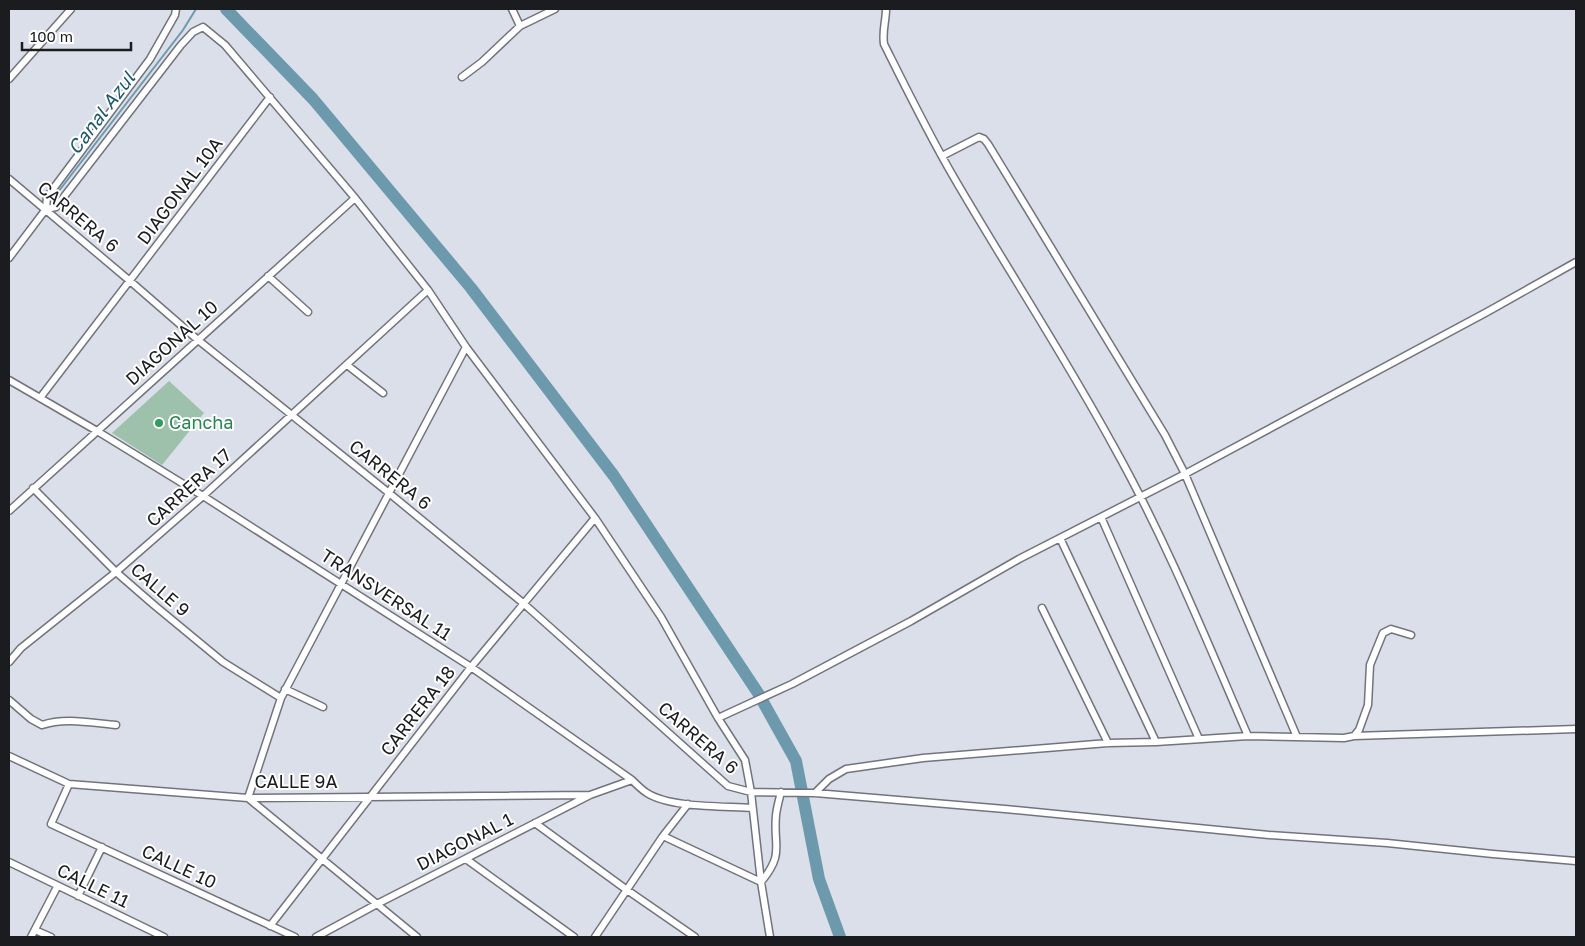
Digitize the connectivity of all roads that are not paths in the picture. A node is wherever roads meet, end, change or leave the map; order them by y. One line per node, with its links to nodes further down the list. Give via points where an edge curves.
1 (71, 9): 8 (street)
2 (176, 9): 13 (street, via 150,59 47,198)
3 (512, 9): 6 (street)
4 (555, 9): 6 (street)
5 (886, 9): 10 (street, via 882,32 884,44)
6 (520, 26): 7 (street)
7 (462, 77)
8 (9, 79)
9 (270, 98): 12 (street); 13 (street, via 212,33 203,28 193,32 56,207); 17 (street, DIAGONAL 10A)
10 (942, 156): 28 (street, via 979,137 988,144 1165,435); 32 (street, via 1054,341)
11 (9, 180): 13 (street, CARRERA 6)
12 (355, 198): 16 (street, DIAGONAL 10); 18 (street)
13 (46, 209): 14 (street); 17 (street, CARRERA 6)
14 (9, 258)
15 (1576, 262): 28 (street)
16 (268, 276): 19 (street); 20 (street, DIAGONAL 10)
17 (130, 281): 20 (street, CARRERA 6); 25 (street, DIAGONAL 10A)
18 (428, 290): 21 (street); 22 (street, CARRERA 17)
19 (308, 312)
20 (198, 340): 26 (street, CARRERA 6); 27 (street, DIAGONAL 10)
21 (466, 347): 30 (street); 35 (street)
22 (347, 365): 24 (street); 26 (street, CARRERA 17)
23 (9, 380): 25 (street, TRANSVERSAL 11)
24 (383, 393)
25 (40, 398): 27 (street, TRANSVERSAL 11)
26 (292, 415): 30 (street, CARRERA 6); 31 (street, CARRERA 17)
27 (97, 431): 29 (street, DIAGONAL 10); 31 (street, TRANSVERSAL 11)
28 (1185, 474): 32 (street); 53 (street)
29 (33, 488): 33 (street, DIAGONAL 10); 37 (street, CALLE 9)
30 (389, 493): 38 (street); 39 (street, CARRERA 6)
31 (203, 496): 37 (street, CARRERA 17); 38 (street, TRANSVERSAL 11)
32 (1140, 497): 34 (street); 51 (street)
33 (9, 512)
34 (1101, 517): 36 (street); 54 (street)
35 (595, 518): 39 (street, CARRERA 18); 48 (street, via 661,617)
36 (1060, 538): 48 (street, via 792,684); 55 (street)
37 (116, 572): 42 (street, CARRERA 17, via 21,648); 45 (street, CALLE 9, via 223,662)
38 (341, 585): 43 (street, TRANSVERSAL 11); 44 (street)
39 (523, 603): 43 (street, CARRERA 18); 60 (street, CARRERA 6, via 728,786)
40 (1042, 608): 56 (street)
41 (1411, 635): 52 (street, via 1391,629 1383,634 1370,665 1368,704)
42 (9, 662)
43 (471, 667): 58 (street, TRANSVERSAL 11); 64 (street, CARRERA 18)
44 (285, 689): 45 (street); 47 (street)
45 (281, 698): 65 (street)
46 (9, 700): 49 (street, via 42,725 63,721)
47 (323, 707)
48 (718, 718): 60 (street, via 745,760)
49 (116, 725)
50 (1576, 729): 52 (street)
51 (1248, 736): 53 (street); 54 (street)
52 (1354, 736): 53 (street)
53 (1297, 737)
54 (1199, 739): 55 (street)
55 (1156, 742): 56 (street)
56 (1108, 743): 62 (street, via 923,758 846,769)
57 (9, 756): 59 (street, CALLE 9A)
58 (632, 780): 63 (street, DIAGONAL 1); 66 (street, TRANSVERSAL 11, via 648,794)
59 (70, 784): 65 (street, CALLE 9A); 70 (street, CALLE 10, via 51,824)
60 (750, 792): 61 (street, CARRERA 6); 67 (street)
61 (781, 792): 62 (street, CARRERA 6); 75 (street, via 776,816 778,848)
62 (815, 793): 73 (street, CARRERA 6)
63 (590, 795): 64 (street, CALLE 9A); 68 (street, DIAGONAL 1)
64 (371, 797): 65 (street, CALLE 9A); 72 (street, CARRERA 18)
65 (248, 798): 72 (street)
66 (688, 804): 67 (street, TRANSVERSAL 11); 69 (street)
67 (752, 808): 75 (street)
68 (535, 823): 71 (street, DIAGONAL 1); 77 (street)
69 (663, 836): 75 (street); 77 (street)
70 (102, 847): 78 (street); 80 (street, CALLE 10)
71 (466, 858): 79 (street, DIAGONAL 1); 88 (street)
72 (322, 859): 79 (street); 80 (street, CARRERA 18)
73 (1576, 860)
74 (9, 862): 76 (street, CALLE 11)
75 (760, 882): 91 (street)
76 (57, 886): 78 (street, CALLE 11); 81 (street)
77 (627, 890): 89 (street); 90 (street)
78 (78, 896): 84 (street, CALLE 11)
79 (377, 904): 86 (street, DIAGONAL 1); 87 (street)
80 (270, 926): 85 (street, CALLE 10)
81 (35, 930): 82 (street); 83 (street)
82 (31, 937)
83 (51, 937)
84 (164, 937)
85 (294, 937)
86 (316, 937)
87 (417, 937)
88 (574, 937)
89 (595, 937)
90 (695, 937)
91 (770, 937)

